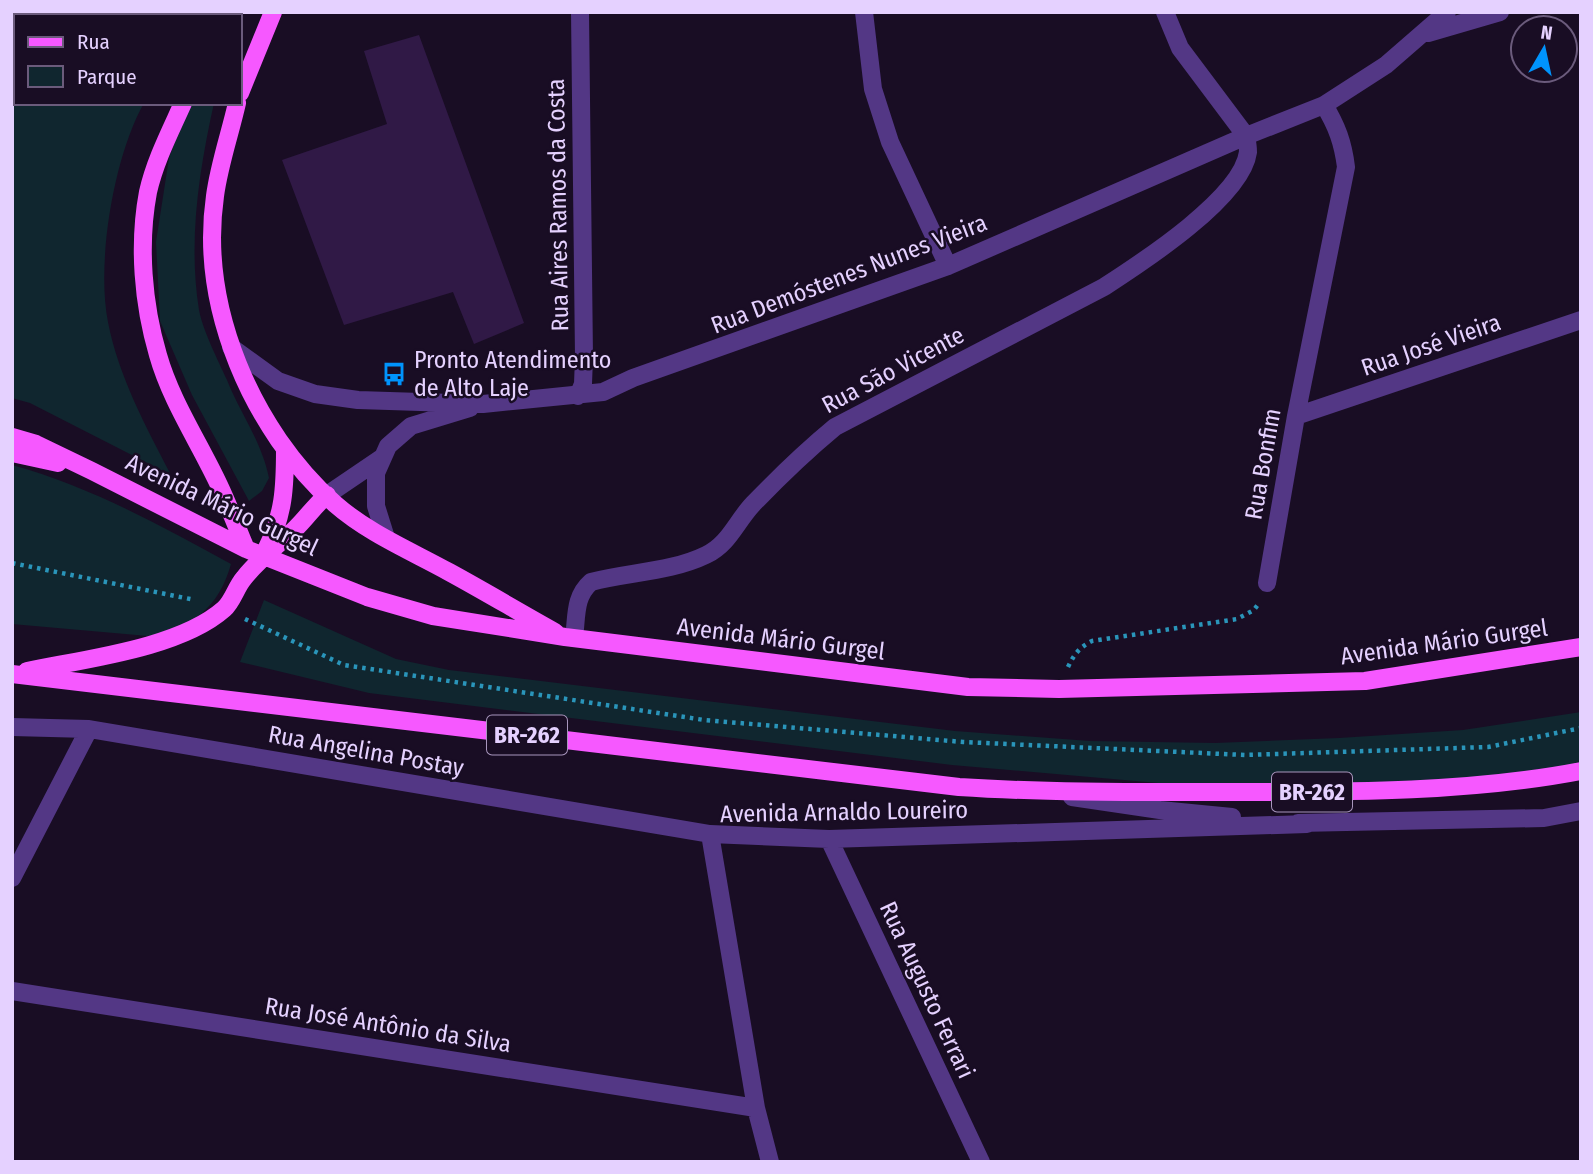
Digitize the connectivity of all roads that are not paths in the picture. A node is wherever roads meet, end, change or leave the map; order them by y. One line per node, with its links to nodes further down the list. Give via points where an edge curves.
1 (273, 12): 8 (main road)
2 (580, 12): 16 (street, Rua Aires Ramos da Costa, via 584,357)
3 (864, 12): 13 (street, via 873,89 890,142)
4 (1165, 12): 12 (street, via 1180,48)
5 (1447, 12): 7 (street, Rua Demóstenes Nunes Vieira)
6 (1500, 12): 7 (street)
7 (1422, 35): 11 (street, Rua Demóstenes Nunes Vieira)
8 (242, 88)
9 (182, 105): 26 (main road, via 149,191 142,254 150,324 175,398)
10 (237, 105): 15 (main road, via 215,196 212,262)
11 (1324, 105): 12 (street, Rua Demóstenes Nunes Vieira); 18 (street, Rua Bonfim, via 1336,125 1346,167)
12 (1246, 136): 13 (street, Rua Demóstenes Nunes Vieira); 29 (street, Rua São Vicente, via 1248,153 1240,173 1214,204 1146,260 1104,287 835,427 751,507 724,544 707,555 684,564 591,582 582,590)
13 (948, 266): 16 (street, Rua Demóstenes Nunes Vieira, via 603,392)
14 (1581, 320): 18 (street, Rua José Vieira)
15 (231, 347): 17 (street, Rua Demóstenes Nunes Vieira, via 278,381 315,394); 20 (main road, via 258,409)
16 (578, 396): 17 (street, Rua Demóstenes Nunes Vieira)
17 (483, 404): 22 (street, via 411,426 388,446)
18 (1296, 416): 28 (street, Rua Bonfim)
19 (12, 437): 23 (main road, Avenida Mário Gurgel)
20 (285, 449): 24 (main road); 27 (main road, via 284,499)
21 (12, 453): 23 (main road)
22 (383, 457): 24 (street); 25 (street, via 376,473 376,506)
23 (92, 471): 26 (main road, Avenida Mário Gurgel)
24 (327, 495): 25 (main road); 27 (main road)
25 (386, 538): 29 (main road)
26 (246, 549): 27 (main road, Avenida Mário Gurgel)
27 (263, 556): 29 (main road, Avenida Mário Gurgel, via 368,597 433,615); 31 (main road, via 226,607 201,627 162,642)
28 (1267, 583)
29 (570, 638): 30 (main road, Avenida Mário Gurgel, via 968,687 1059,689 1365,681)
30 (1581, 647)
31 (13, 674): 35 (main road, BR-262)
32 (12, 727): 33 (street, Rua Angelina Postay)
33 (89, 729): 38 (street, Rua Angelina Postay); 40 (street)
34 (1581, 771): 35 (main road, BR-262, via 1533,780 1345,792)
35 (1042, 793): 37 (street, BR-262)
36 (1581, 811): 37 (street, BR-262, via 1544,818)
37 (1307, 824): 39 (street, Avenida Arnaldo Loureiro)
38 (710, 834): 39 (street, Avenida Arnaldo Loureiro); 42 (street, Avenida Arnaldo Loureiro)
39 (829, 839): 44 (street, Rua Augusto Ferrari)
40 (12, 878)
41 (12, 991): 42 (street, Rua José Antônio da Silva)
42 (756, 1108): 43 (street, Avenida Arnaldo Loureiro)
43 (769, 1162)
44 (981, 1162)

